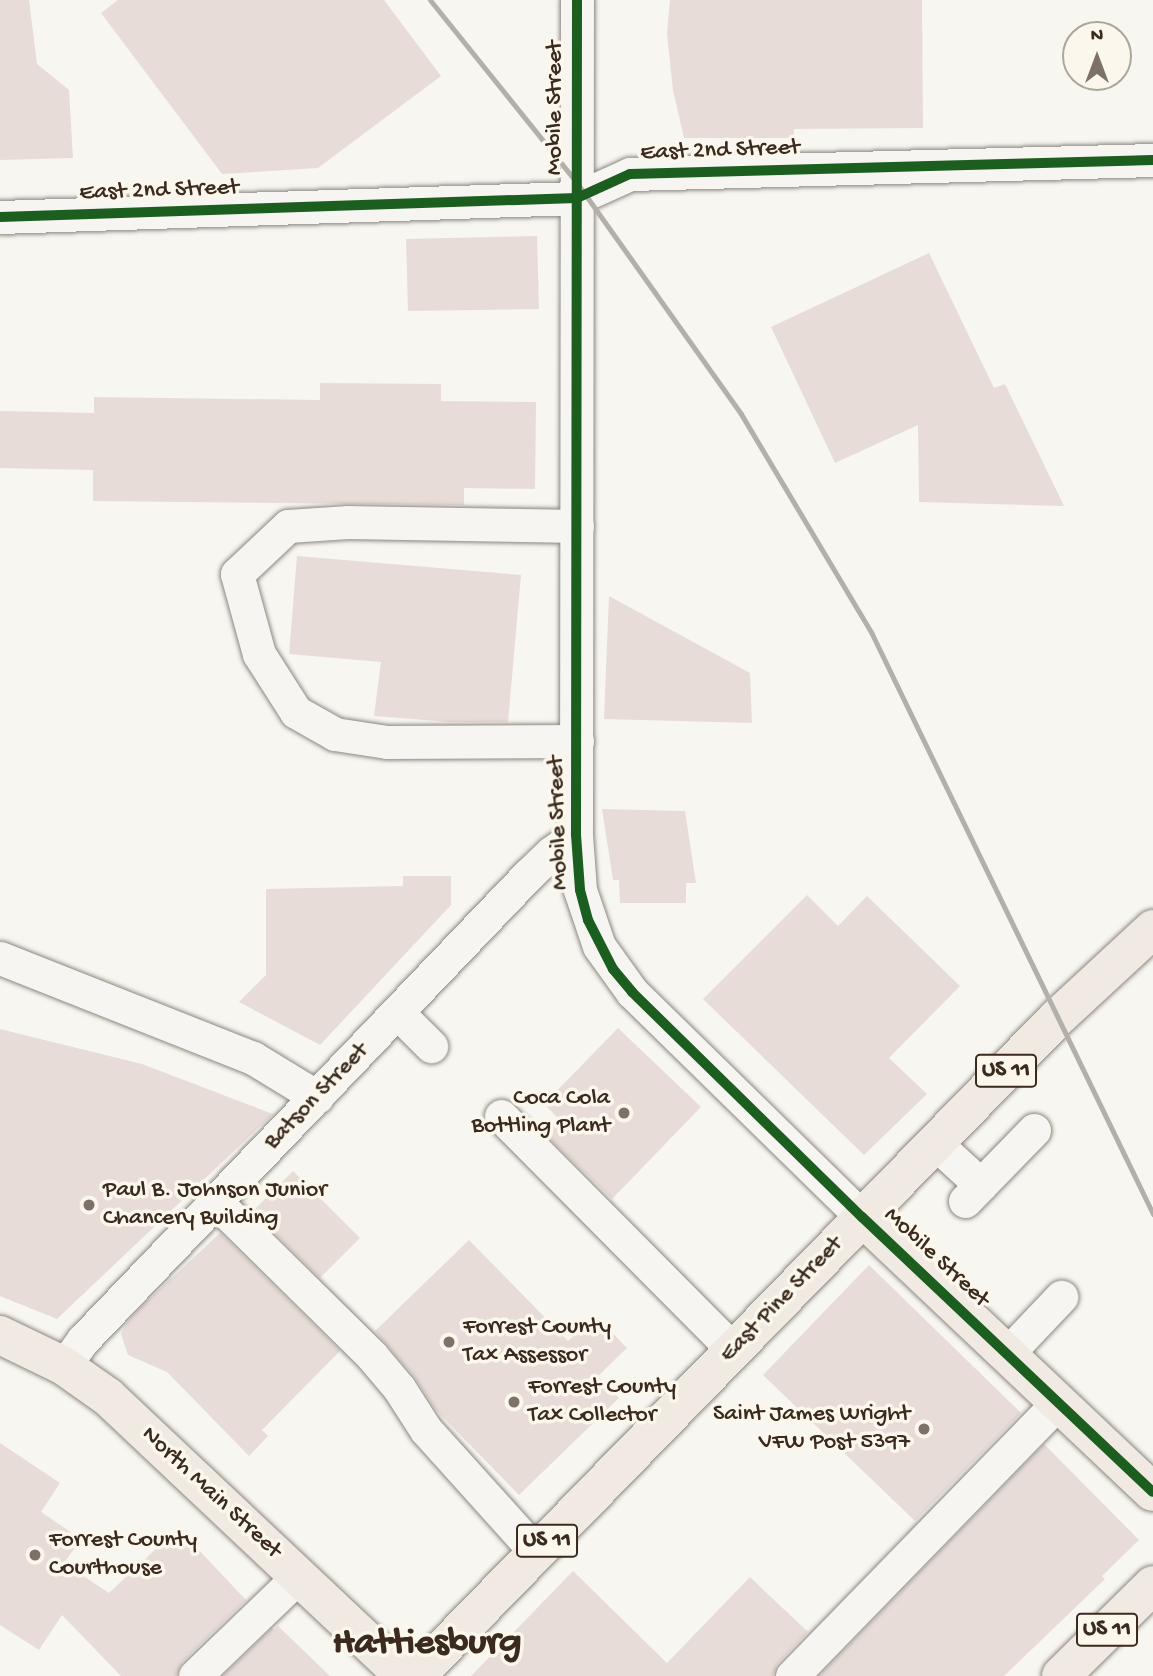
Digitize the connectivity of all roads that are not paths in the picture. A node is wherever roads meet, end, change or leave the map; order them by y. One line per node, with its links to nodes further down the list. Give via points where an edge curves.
1 (578, 0): 3 (street, Mobile Street)
2 (1153, 160): 3 (street, East 2nd Street, via 630,174)
3 (578, 198): 4 (street, East 2nd Street); 5 (street, Mobile Street)
4 (0, 217)
5 (578, 526): 6 (street, Mobile Street); 6 (street, via 348,522 288,526 237,574 259,654 296,712 335,734 387,742)
6 (576, 741): 7 (street, Mobile Street)
7 (576, 835): 10 (street, Batson Street, via 528,875); 17 (street, Mobile Street, via 580,890 617,994)
8 (1153, 929): 15 (main road, East Pine Street / US 11, via 1057,1018)
9 (0, 958): 12 (street, via 253,1058)
10 (398, 1013): 11 (street); 12 (street, Batson Street)
11 (431, 1046)
12 (317, 1097): 16 (street, Batson Street)
13 (501, 1116): 20 (street)
14 (1034, 1130): 15 (street, via 973,1193)
15 (935, 1143): 17 (main road, East Pine Street / US 11)
16 (216, 1202): 22 (street, Batson Street, via 83,1340); 25 (street, via 372,1356 440,1447)
17 (862, 1217): 20 (main road, East Pine Street / US 11); 21 (main road, Mobile Street)
18 (1061, 1297): 21 (street)
19 (0, 1335): 22 (main road, North Main Street)
20 (733, 1350): 25 (main road, East Pine Street / US 11)
21 (1007, 1354): 23 (main road, Mobile Street)
22 (64, 1366): 26 (main road, North Main Street, via 108,1397)
23 (1058, 1402): 24 (main road, Mobile Street); 31 (street)
24 (1145, 1478)
25 (536, 1552): 30 (main road, East Pine Street / US 11)
26 (299, 1576): 28 (street); 29 (main road, North Main Street)
27 (1153, 1585): 32 (main road, US 11)
28 (195, 1676)
29 (404, 1676)
30 (416, 1676)
31 (792, 1676)
32 (1061, 1676)

